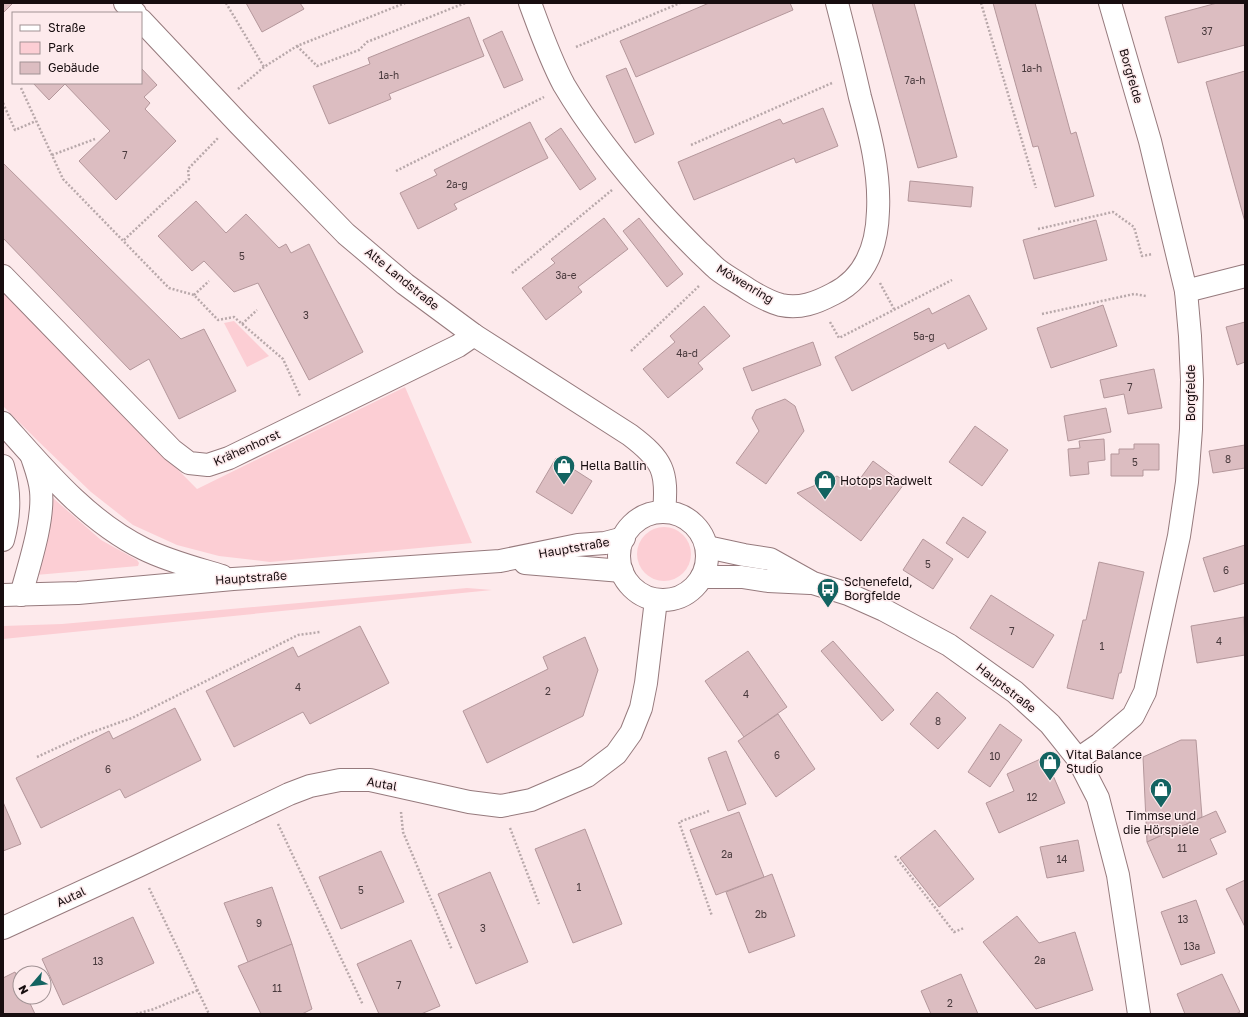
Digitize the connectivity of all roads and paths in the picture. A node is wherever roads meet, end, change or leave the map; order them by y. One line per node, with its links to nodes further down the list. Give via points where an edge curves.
1 (125, 3): 10 (main road)
2 (226, 3): 14 (path)
3 (405, 3): 12 (path)
4 (465, 3): 12 (path, via 367,42 359,50 317,66)
5 (530, 3): 16 (main road, Möwenring, via 554,66)
6 (680, 3): 13 (path)
7 (837, 3): 15 (main road, Möwenring)
8 (981, 3): 27 (path)
9 (1110, 3): 37 (main road, Borgfelde, via 1150,141)
10 (134, 12)
11 (142, 21): 44 (main road, Alte Landstraße, via 346,234 405,284)
12 (297, 46): 14 (path)
13 (576, 47)
14 (264, 67): 18 (path)
15 (854, 73): 23 (path); 40 (main road, Möwenring, via 875,161 878,188 875,241 866,264 854,279)
16 (565, 86): 25 (path); 26 (main road, Möwenring, via 595,132)
17 (21, 88): 20 (path)
18 (236, 91)
19 (3, 103): 20 (path, via 15,130)
20 (36, 121): 24 (path)
21 (224, 132): 29 (path, via 188,169 189,179)
22 (95, 139): 24 (path)
23 (691, 145)
24 (52, 155): 29 (path, via 63,179)
25 (396, 171)
26 (629, 176): 31 (main road, Möwenring, via 674,228); 32 (path)
27 (1036, 188)
28 (1038, 229): 30 (path, via 1113,212 1134,227 1142,256)
29 (124, 240): 38 (path, via 169,288)
30 (1158, 252)
31 (717, 269): 40 (main road, Möwenring, via 765,299 779,304 794,306); 45 (path)
32 (512, 273)
33 (3, 276): 46 (main road, Krähenhorst, via 172,450 189,463 208,465 229,458)
34 (1245, 276): 37 (main road)
35 (952, 280): 40 (path, via 839,338)
36 (209, 281): 38 (path)
37 (1186, 291): 63 (main road, Borgfelde, via 1192,380 1187,482 1179,536 1145,692 1133,716)
38 (194, 295): 43 (path, via 218,320 234,317)
39 (1146, 296): 42 (path, via 1134,294)
40 (819, 301)
41 (257, 310): 43 (path)
42 (1042, 314)
43 (242, 324): 46 (path, via 283,359)
44 (474, 334): 46 (main road, Krähenhorst, via 458,346); 50 (main road, Alte Landstraße, via 646,447 663,470 666,494)
45 (631, 351)
46 (310, 418)
47 (3, 423): 48 (main road)
48 (31, 454): 57 (main road, via 76,501 120,535 168,560); 59 (main road, via 41,492 40,520 35,542)
49 (3, 466): 52 (main road, via 8,504)
50 (664, 512): 51 (main road, Hauptstraße, via 650,514 637,521); 53 (main road, via 679,515 692,523 702,535)
51 (624, 538): 54 (main road, Hauptstraße); 55 (main road, Hauptstraße, via 619,558)
52 (3, 540)
53 (707, 547): 56 (main road, Hauptstraße); 58 (main road, Hauptstraße, via 770,558)
54 (500, 561): 55 (main road, Hauptstraße); 57 (main road, Hauptstraße)
55 (622, 571): 60 (main road, Hauptstraße, via 635,591)
56 (702, 576): 58 (main road, Hauptstraße); 60 (main road, Hauptstraße, via 695,587 683,596)
57 (233, 579): 59 (main road, Hauptstraße, via 78,593)
58 (813, 583): 63 (main road, Hauptstraße, via 848,594 884,610 949,645 1015,692 1050,724)
59 (12, 595)
60 (656, 600): 69 (main road, Autal, via 641,708 631,733 616,754 588,776 531,800 501,806 469,802 370,780 340,780 310,786)
61 (320, 632): 62 (path, via 298,635 132,718 87,734)
62 (37, 757)
63 (1078, 759): 79 (main road, Hauptstraße, via 1098,798 1118,875)
64 (400, 808): 74 (path, via 403,832)
65 (709, 811): 71 (path, via 679,822)
66 (277, 823): 76 (path)
67 (510, 828): 70 (path)
68 (895, 856): 73 (path, via 954,932)
69 (138, 866): 72 (main road, Autal); 75 (path)
70 (539, 904)
71 (712, 916)
72 (3, 928)
73 (964, 928)
74 (452, 950)
75 (198, 990): 77 (path); 78 (path)
76 (363, 1005)
77 (136, 1014)
78 (209, 1014)
79 (1139, 1014)

